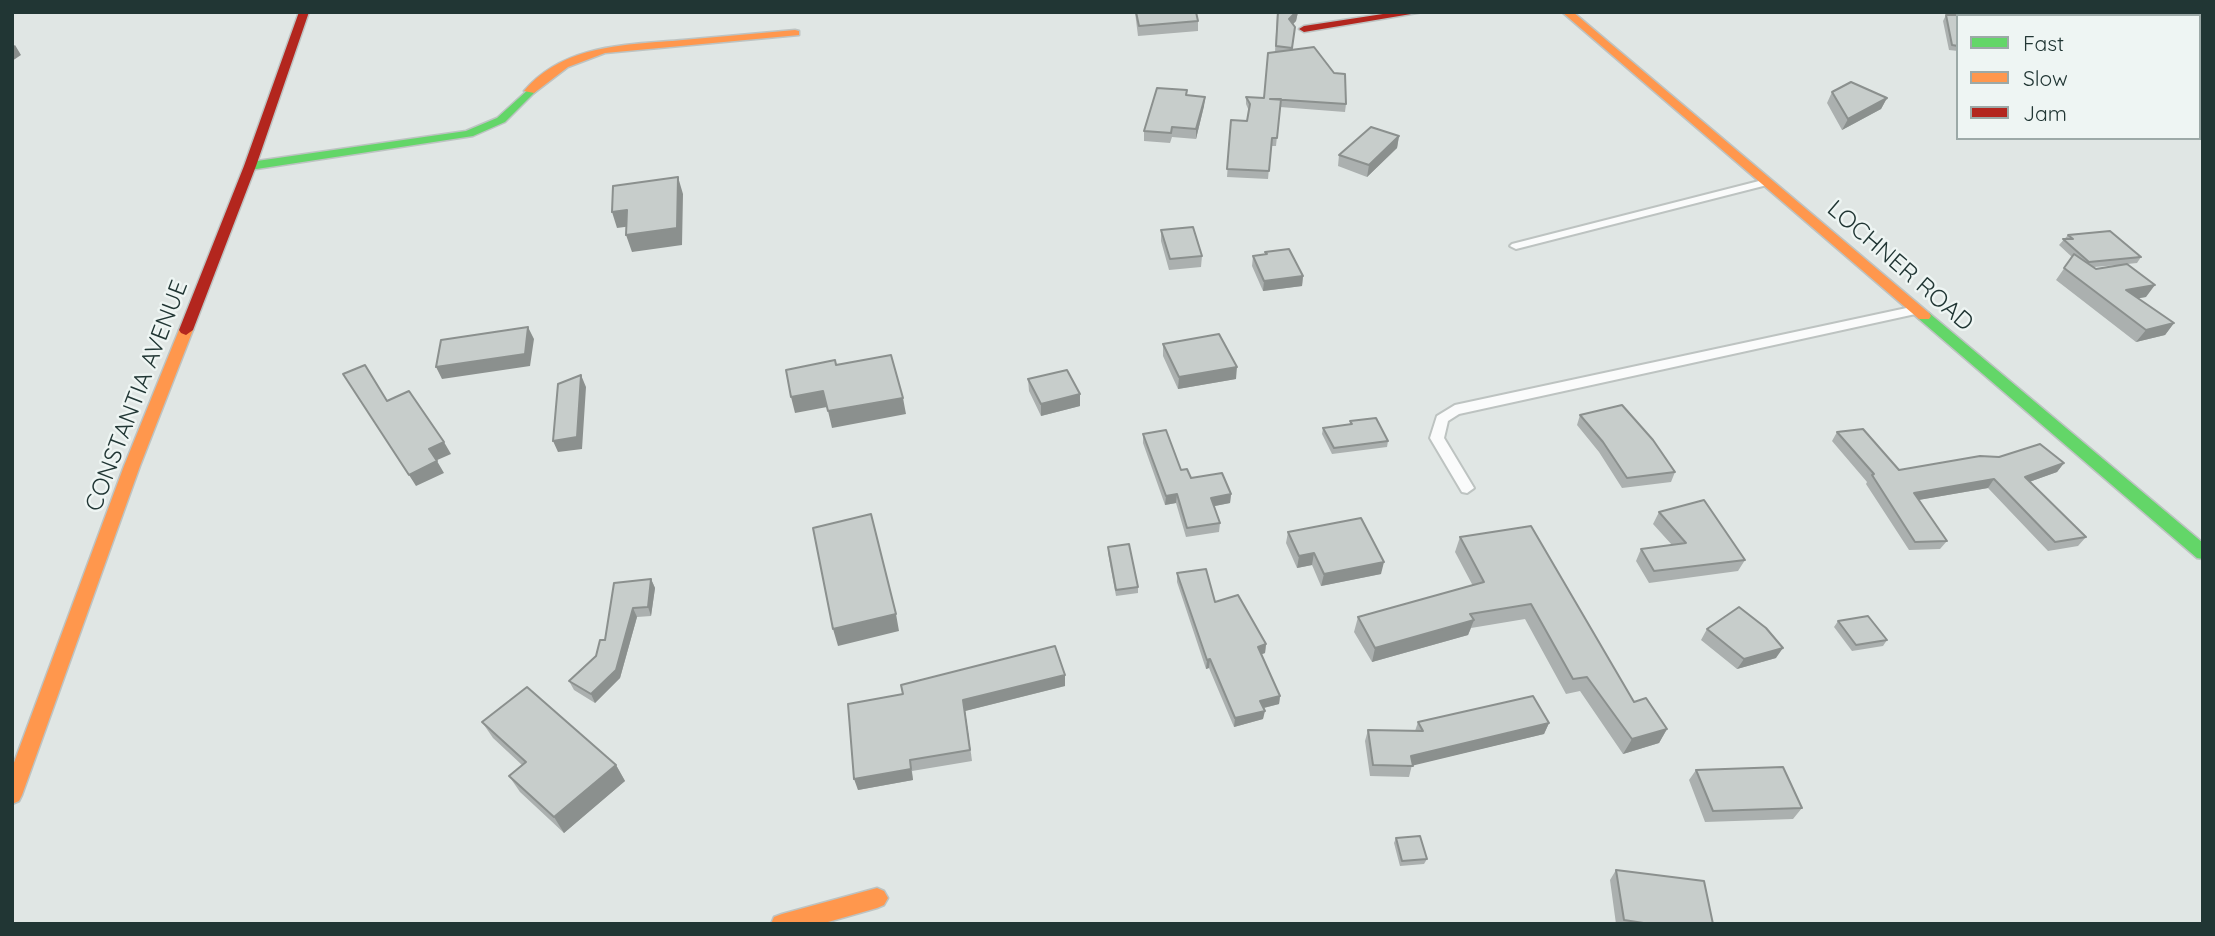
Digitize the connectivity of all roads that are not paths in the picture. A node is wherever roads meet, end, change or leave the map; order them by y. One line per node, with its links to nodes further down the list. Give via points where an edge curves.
1 (304, 12): 6 (street, CONSTANTIA AVENUE)
2 (1418, 12): 4 (street)
3 (1567, 12): 7 (street, LOCHNER ROAD)
4 (1304, 29)
5 (795, 33): 6 (street, via 598,52 550,71 508,114 485,130)
6 (250, 166): 12 (street, CONSTANTIA AVENUE, via 132,466)
7 (1767, 182): 8 (lane); 9 (street, LOCHNER ROAD)
8 (1516, 246)
9 (1916, 310): 10 (lane, via 1455,411 1442,419 1437,438); 11 (street, LOCHNER ROAD)
10 (1467, 488)
11 (2203, 553)
12 (12, 795)
13 (877, 898): 14 (street)
14 (782, 924)

